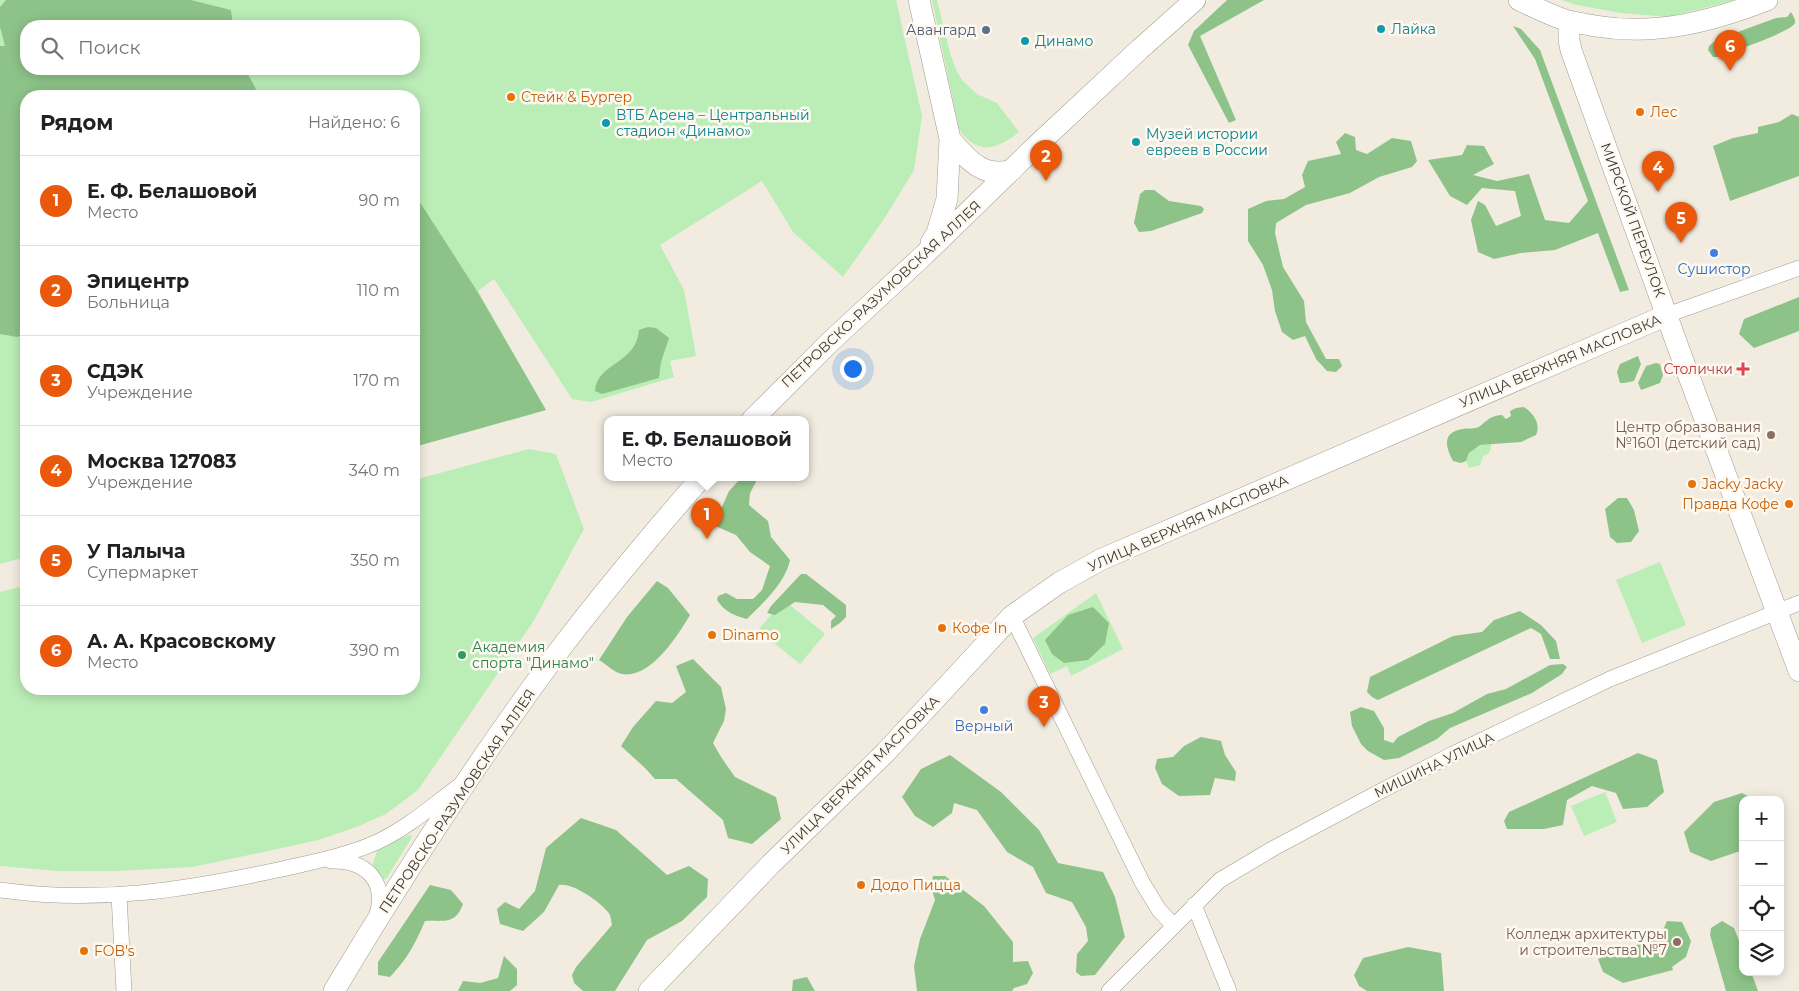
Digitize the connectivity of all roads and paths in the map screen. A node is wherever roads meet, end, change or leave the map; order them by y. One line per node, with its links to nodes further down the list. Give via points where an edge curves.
1 (919, 0): 6 (street)
2 (1195, 0): 7 (street, ПЕТРОВСКО-РАЗУМОВСКАЯ АЛЛЕЯ)
3 (1519, 0): 5 (street)
4 (1767, 0): 5 (street, via 1717,17 1661,29 1610,28)
5 (1569, 21): 10 (street, МИРСКОЙ ПЕРЕУЛОК, via 1571,50)
6 (950, 139): 7 (street, via 972,164 996,173); 8 (street, via 947,200 937,233)
7 (1012, 170): 8 (street, ПЕТРОВСКО-РАЗУМОВСКАЯ АЛЛЕЯ)
8 (925, 254): 11 (street, ПЕТРОВСКО-РАЗУМОВСКАЯ АЛЛЕЯ)
9 (1799, 268): 10 (street, УЛИЦА ВЕРХНЯЯ МАСЛОВКА)
10 (1667, 315): 14 (street, МИРСКОЙ ПЕРЕУЛОК); 15 (street, УЛИЦА ВЕРХНЯЯ МАСЛОВКА, via 1100,560 1059,583)
11 (756, 416)
12 (698, 481): 17 (street, ПЕТРОВСКО-РАЗУМОВСКАЯ АЛЛЕЯ, via 643,544 564,644)
13 (1799, 603): 14 (street, МИШИНА УЛИЦА)
14 (1777, 611): 16 (street, МИРСКОЙ ПЕРЕУЛОК); 21 (street, МИШИНА УЛИЦА, via 1610,679 1379,792 1228,874)
15 (1012, 616): 23 (street, via 1142,882 1159,910); 26 (street, УЛИЦА ВЕРХНЯЯ МАСЛОВКА, via 878,760)
16 (1799, 671)
17 (468, 779): 18 (street, via 398,831 364,847); 22 (street, ПЕТРОВСКО-РАЗУМОВСКАЯ АЛЛЕЯ)
18 (314, 861): 20 (street, via 221,882); 22 (street, via 343,861 366,871 378,886 380,896)
19 (0, 890): 20 (street, via 68,896)
20 (119, 896): 24 (street)
21 (1194, 905): 23 (street, МИШИНА УЛИЦА); 28 (street)
22 (376, 921): 25 (street, ПЕТРОВСКО-РАЗУМОВСКАЯ АЛЛЕЯ)
23 (1174, 926): 27 (street, МИШИНА УЛИЦА)
24 (124, 991)
25 (334, 991)
26 (649, 991)
27 (1109, 991)
28 (1229, 991)

